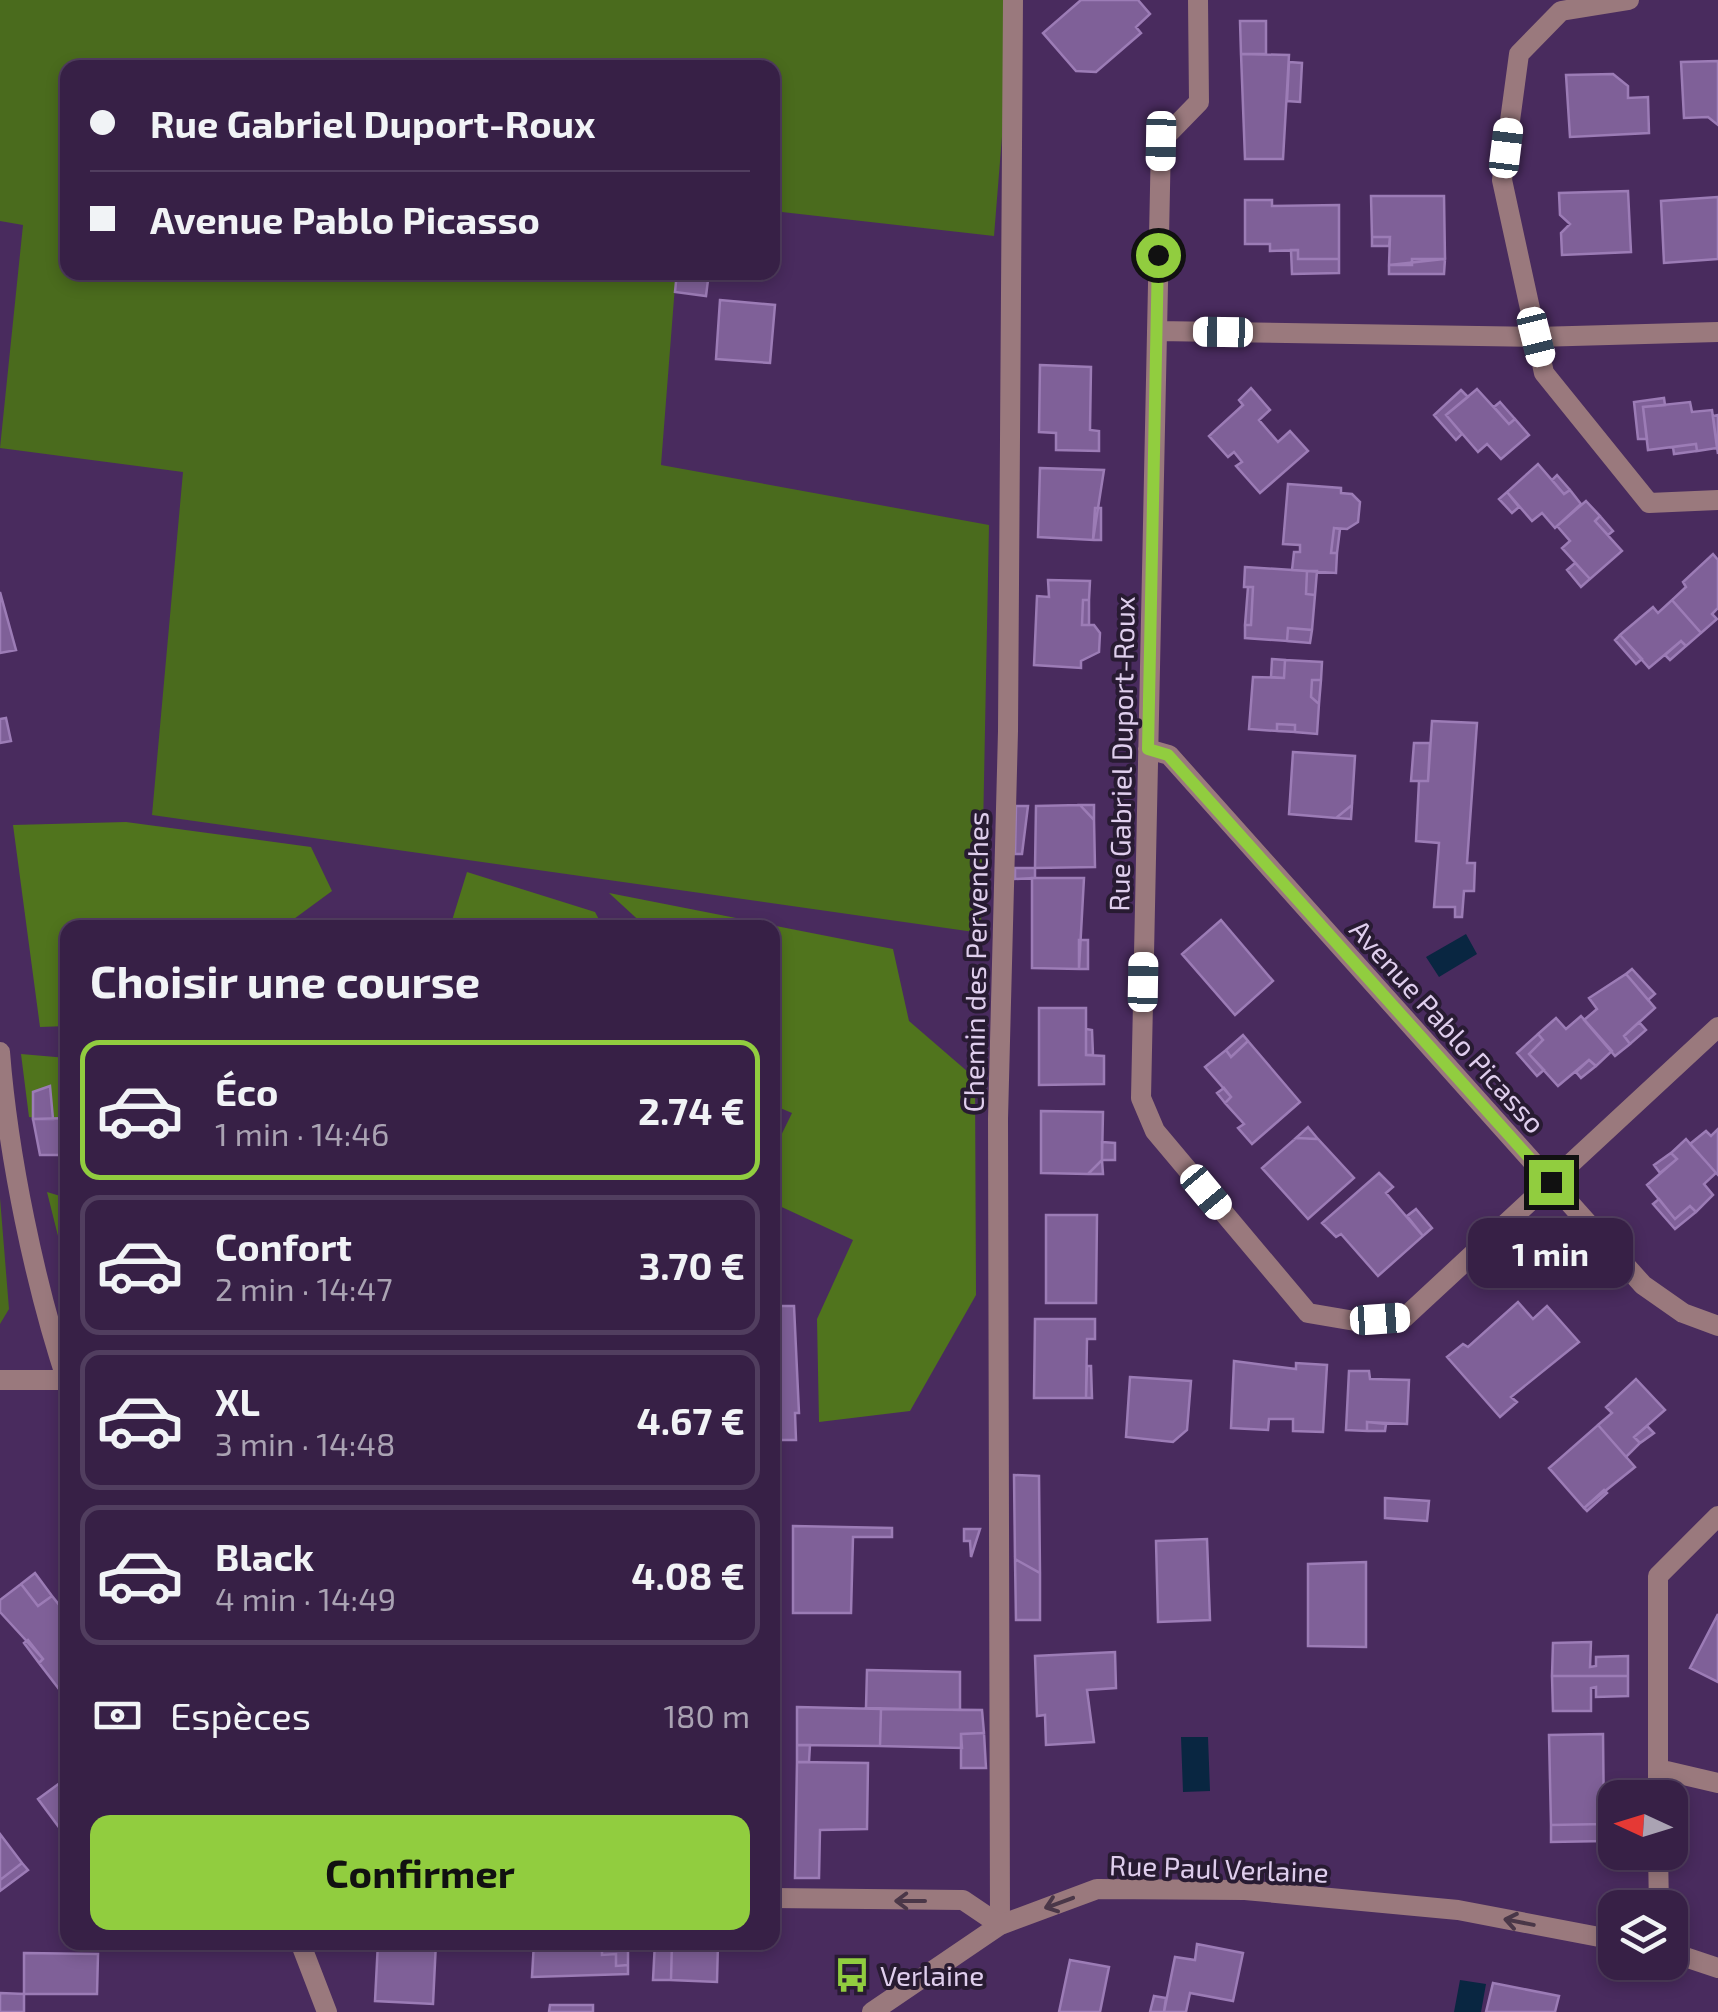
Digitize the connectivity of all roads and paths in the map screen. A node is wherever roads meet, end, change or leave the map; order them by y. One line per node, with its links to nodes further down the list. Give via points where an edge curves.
1 (1013, 0): 21 (street, Chemin des Pervenches, via 998,1119)
2 (1198, 0): 4 (street, Rue Gabriel Duport-Roux, via 1199,102 1161,141)
3 (1629, 0): 6 (street, via 1561,11 1519,54 1502,180)
4 (1157, 331): 6 (street); 8 (street, Rue Gabriel Duport-Roux)
5 (1718, 332): 6 (street)
6 (1536, 337): 7 (street, via 1544,373 1649,503)
7 (1718, 500)
8 (1148, 749): 11 (street, Avenue Pablo Picasso, via 1168,755); 11 (street, Rue Gabriel Duport-Roux, via 1141,1098 1155,1132 1308,1313 1355,1321 1404,1318)
9 (1718, 1027): 11 (street, Rue Gabriel Duport-Roux)
10 (0, 1052): 13 (street, via 38,1270)
11 (1551, 1182): 12 (street, Avenue Pablo Picasso, via 1643,1285)
12 (1718, 1326)
13 (60, 1355)
14 (0, 1380): 15 (street)
15 (60, 1382)
16 (1718, 1516): 17 (street, via 1658,1576)
17 (1658, 1770): 18 (street); 19 (street)
18 (1658, 1780)
19 (1718, 1783)
20 (780, 1898): 21 (street, one-way to 20, via 963,1900)
21 (1000, 1926): 22 (street, Rue Paul Verlaine, one-way to 21, via 1458,1910 1245,1890 1097,1889); 27 (street, Rue Paul Verlaine)
22 (1598, 1937)
23 (303, 1950): 26 (street)
24 (1688, 1958): 25 (street)
25 (1718, 1968)
26 (327, 2012)
27 (872, 2012)

